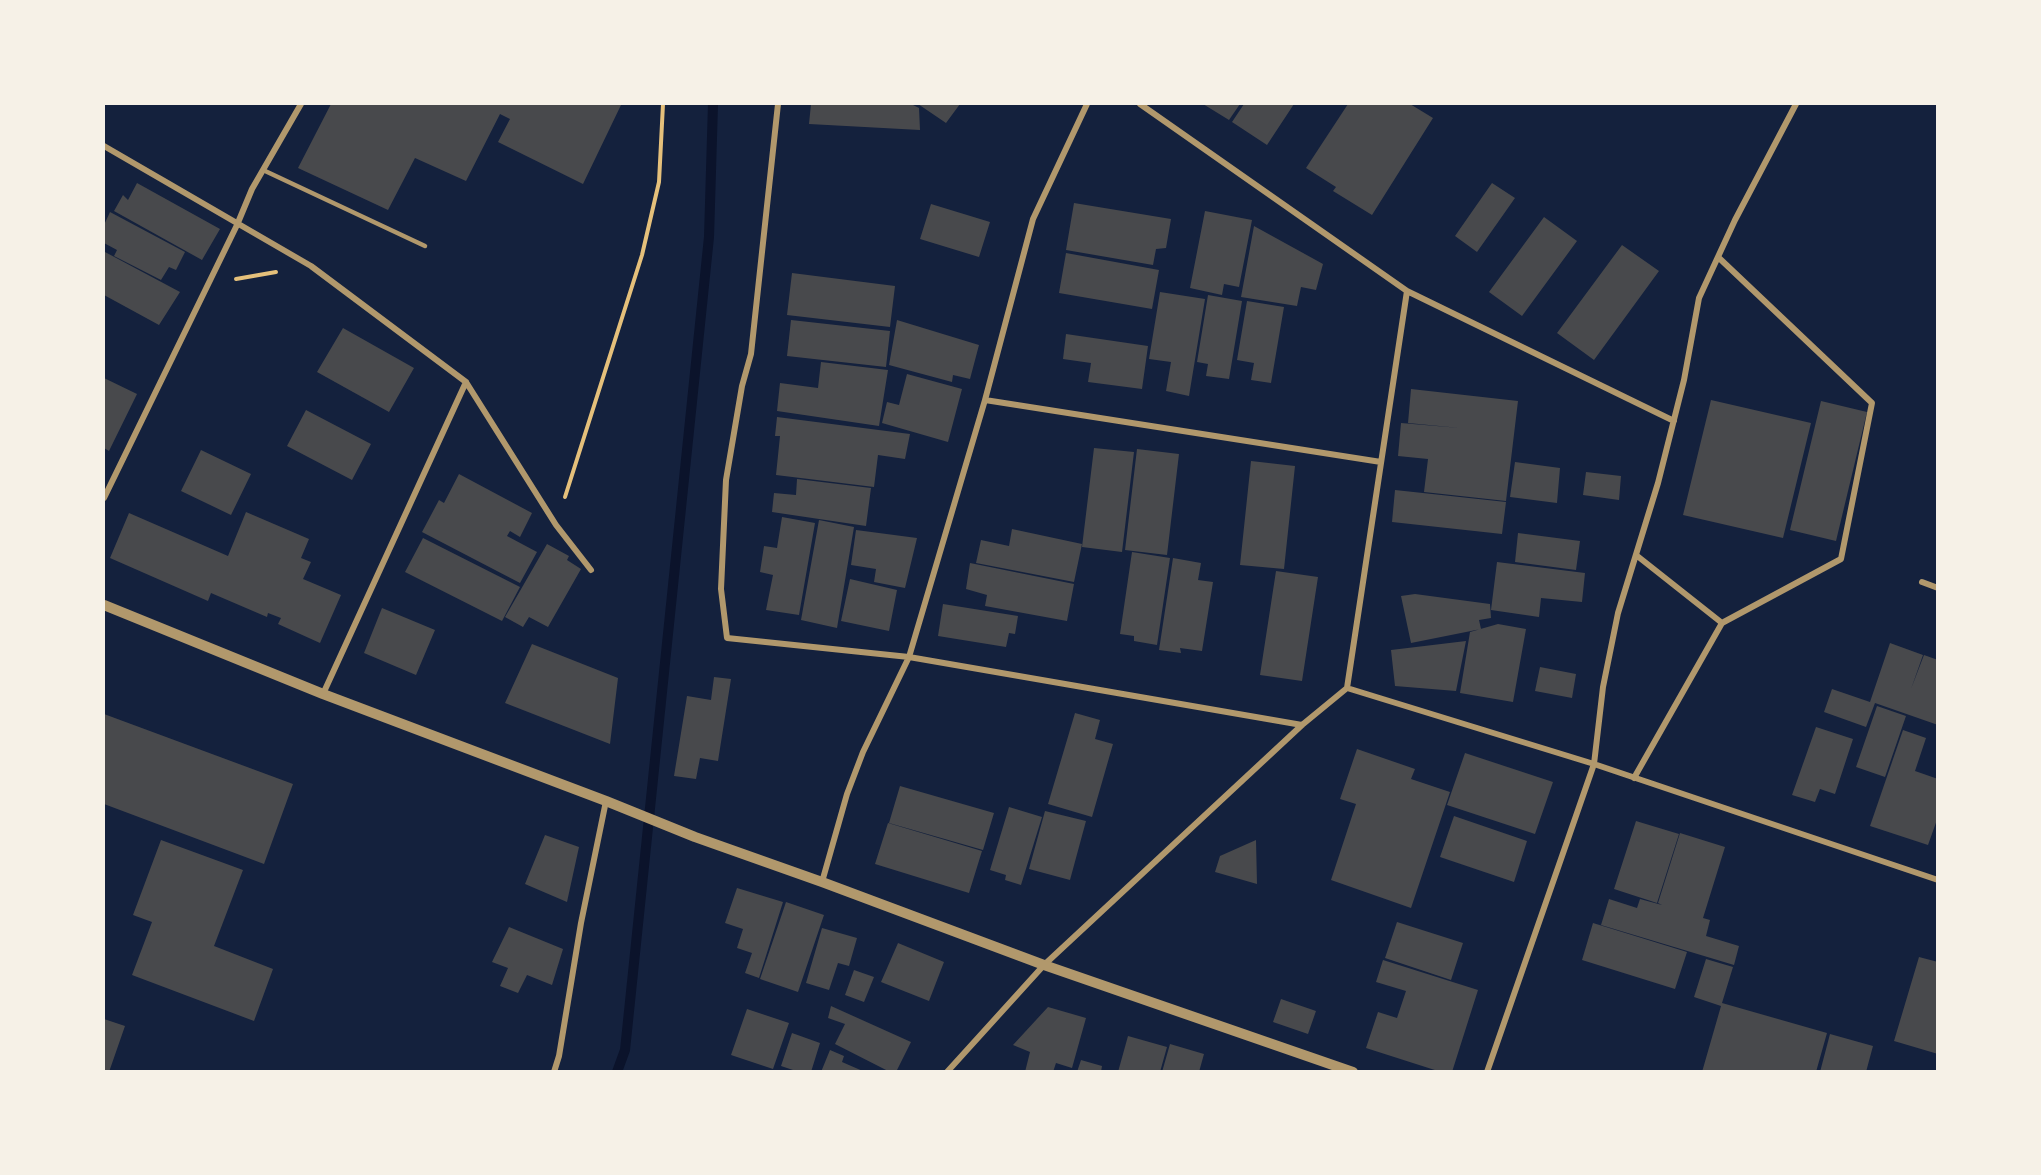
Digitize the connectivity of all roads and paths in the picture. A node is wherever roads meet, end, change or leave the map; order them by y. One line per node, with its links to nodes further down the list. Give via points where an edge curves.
1 (301, 104): 8 (street)
2 (663, 104): 20 (path, via 659,182 642,255)
3 (778, 104): 27 (street, via 751,354 726,480 721,589 727,638)
4 (1087, 104): 16 (street, via 1033,219)
5 (1140, 104): 14 (street)
6 (1796, 104): 11 (street)
7 (104, 146): 9 (street)
8 (263, 170): 9 (street); 10 (lane)
9 (237, 225): 12 (street); 13 (street)
10 (425, 246)
11 (1718, 257): 17 (street, via 1699,298); 26 (street, via 1872,403 1841,559)
12 (311, 266): 13 (path); 15 (street)
13 (208, 284): 19 (street)
14 (1407, 291): 17 (street); 18 (street)
15 (466, 382): 20 (street); 29 (street)
16 (985, 400): 18 (street); 27 (street)
17 (1674, 422): 21 (street)
18 (1381, 462): 28 (street)
19 (104, 498)
20 (556, 525): 22 (street)
21 (1636, 555): 26 (street); 31 (street, via 1618,613 1603,687)
22 (591, 570)
23 (1922, 582): 24 (street)
24 (1938, 588)
25 (104, 605): 29 (street)
26 (1722, 623): 32 (street)
27 (909, 657): 30 (street); 35 (street, via 863,752)
28 (1347, 688): 30 (street); 31 (street)
29 (322, 694): 33 (street)
30 (1302, 725): 36 (street)
31 (1594, 764): 32 (street); 40 (street)
32 (1634, 778): 34 (street)
33 (606, 801): 35 (street); 37 (street)
34 (1938, 880)
35 (822, 882): 36 (street)
36 (1044, 965): 38 (street); 39 (street)
37 (554, 1071)
38 (947, 1071)
39 (1353, 1071)
40 (1488, 1071)

